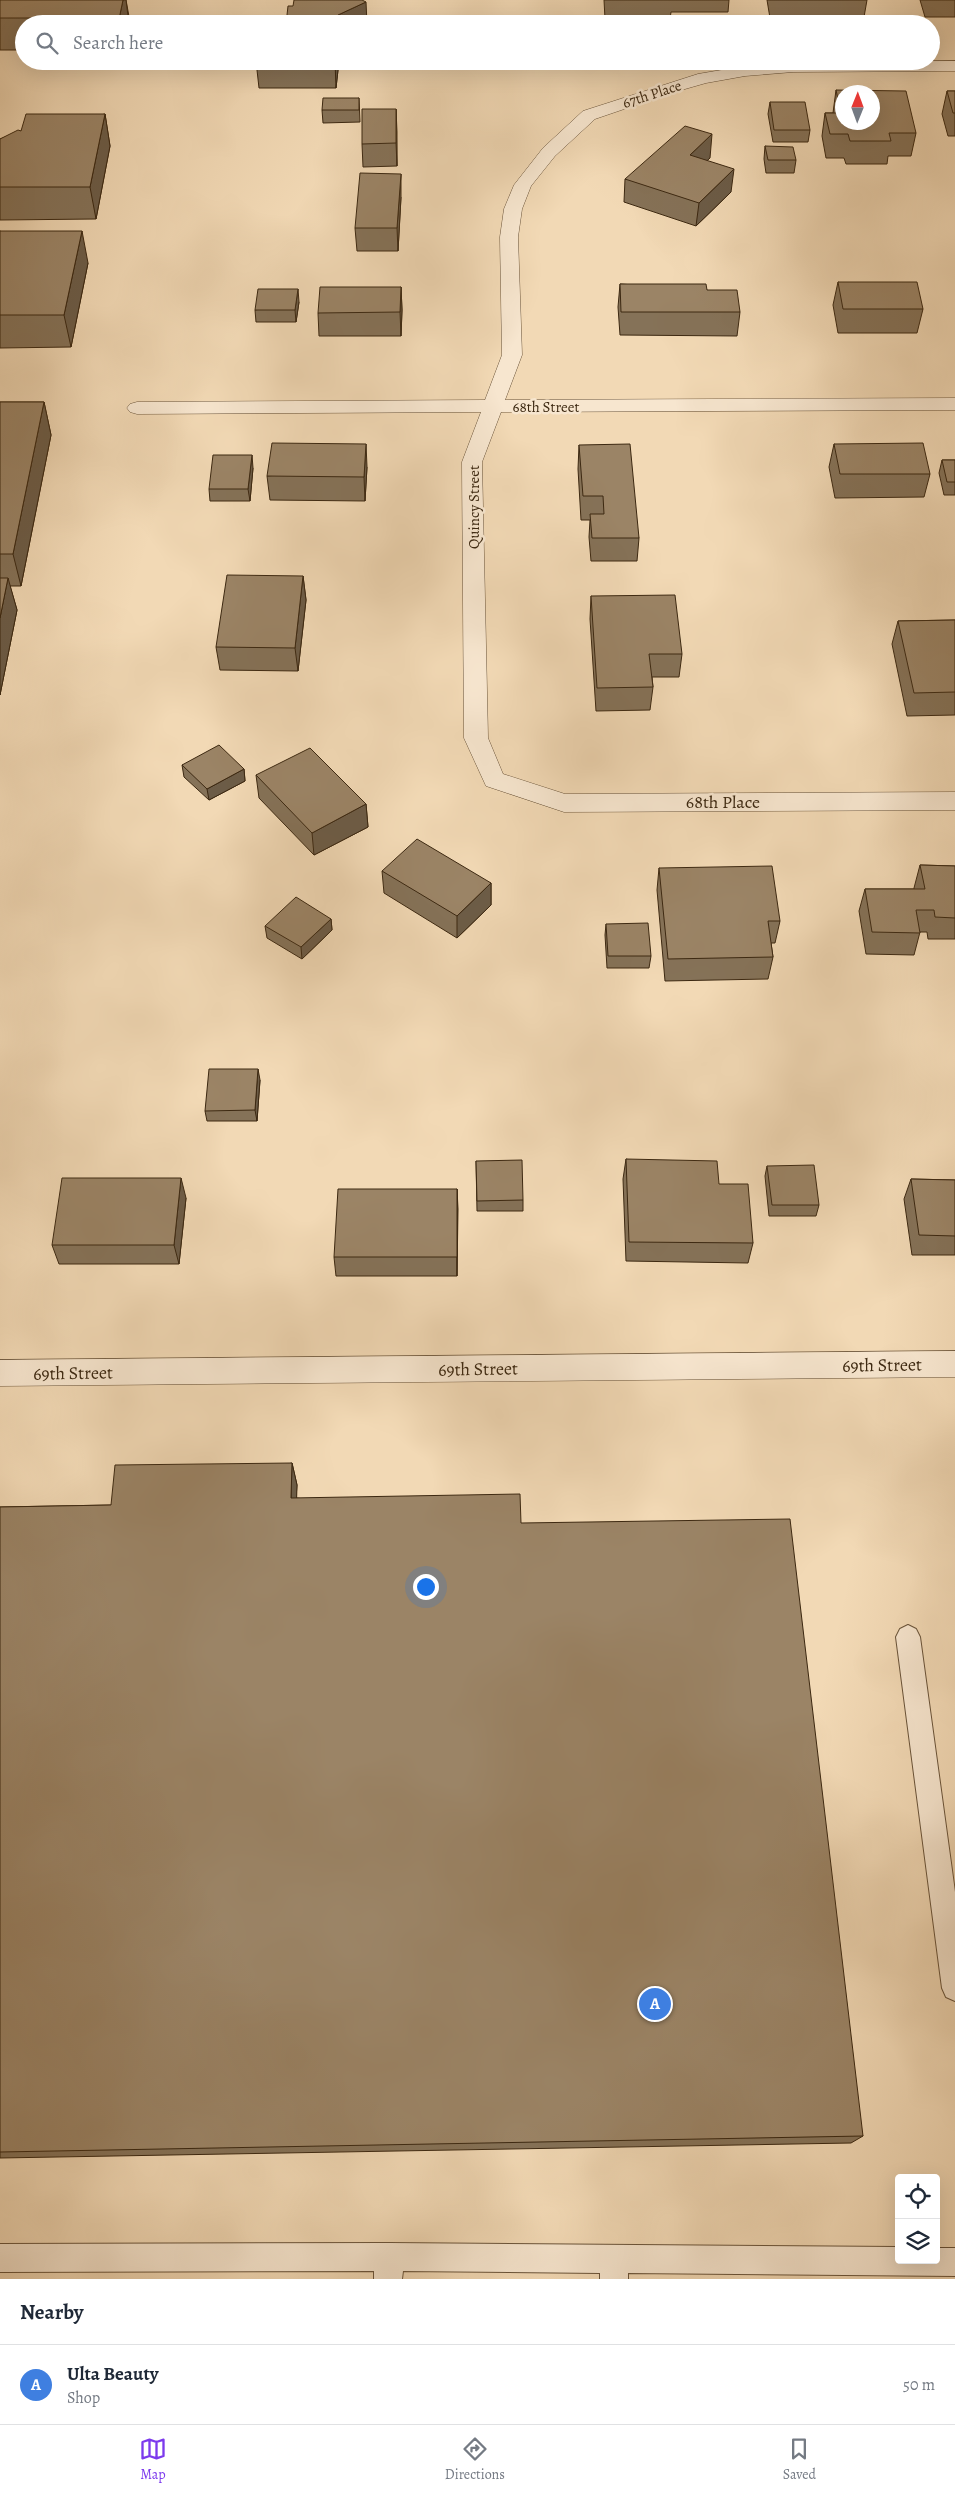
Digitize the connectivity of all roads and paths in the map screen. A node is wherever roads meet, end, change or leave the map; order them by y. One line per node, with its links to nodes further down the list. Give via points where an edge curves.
1 (940, 66): 2 (street, 67th Place)
2 (955, 66)
3 (757, 70): 4 (street, 67th Place, via 704,78)
4 (589, 116): 6 (street, Quincy Street, via 536,167 523,185 513,209 509,237 512,355)
5 (955, 404): 6 (street, 68th Street)
6 (493, 407): 7 (street, 68th Street); 8 (street, Quincy Street, via 472,462 476,738)
7 (137, 408)
8 (494, 780): 9 (street, 68th Place, via 564,803)
9 (955, 801)
10 (955, 1364): 11 (street, 69th Street)
11 (0, 1373)
12 (908, 1637): 13 (lane)
13 (955, 1988)
14 (0, 2258): 16 (lane)
15 (955, 2262): 17 (lane)
16 (389, 2268): 17 (lane)
17 (614, 2269)

